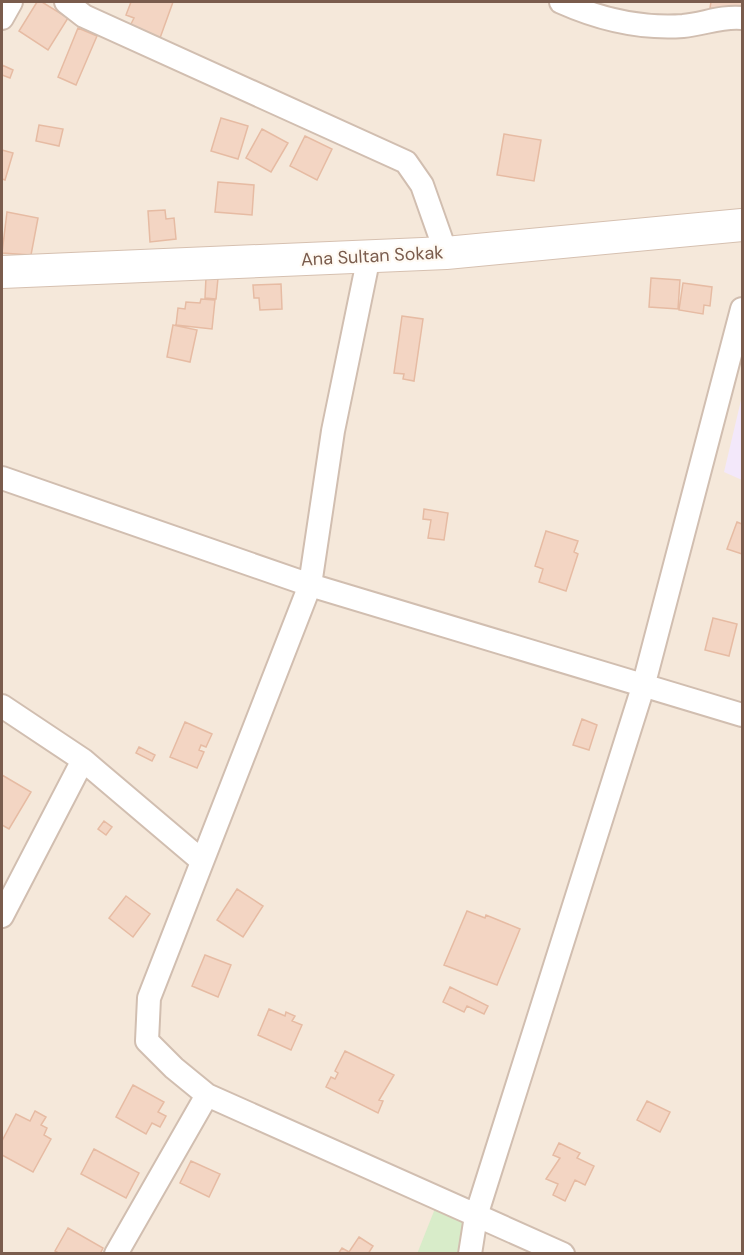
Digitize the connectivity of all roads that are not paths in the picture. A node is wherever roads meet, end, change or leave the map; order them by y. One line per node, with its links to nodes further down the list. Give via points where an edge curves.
1 (11, 2): 4 (street)
2 (66, 2): 7 (street, via 84,16 406,162 422,185)
3 (561, 2): 5 (street, via 621,24 683,26 728,16)
4 (2, 18)
5 (742, 18)
6 (742, 225): 7 (street, Ana Sultan Sokak)
7 (446, 253): 8 (street, Ana Sultan Sokak)
8 (369, 256): 9 (street, Ana Sultan Sokak); 12 (street, via 333,431)
9 (2, 272)
10 (742, 309): 13 (street)
11 (2, 478): 12 (street)
12 (310, 585): 13 (street); 17 (street)
13 (643, 687): 15 (street); 20 (street)
14 (2, 706): 16 (street)
15 (742, 715)
16 (83, 760): 17 (street); 18 (street)
17 (202, 861): 19 (street, via 149,998 147,1041)
18 (2, 916)
19 (207, 1095): 20 (street); 21 (street)
20 (476, 1216): 22 (street); 23 (street)
21 (116, 1254)
22 (470, 1254)
23 (563, 1254)

